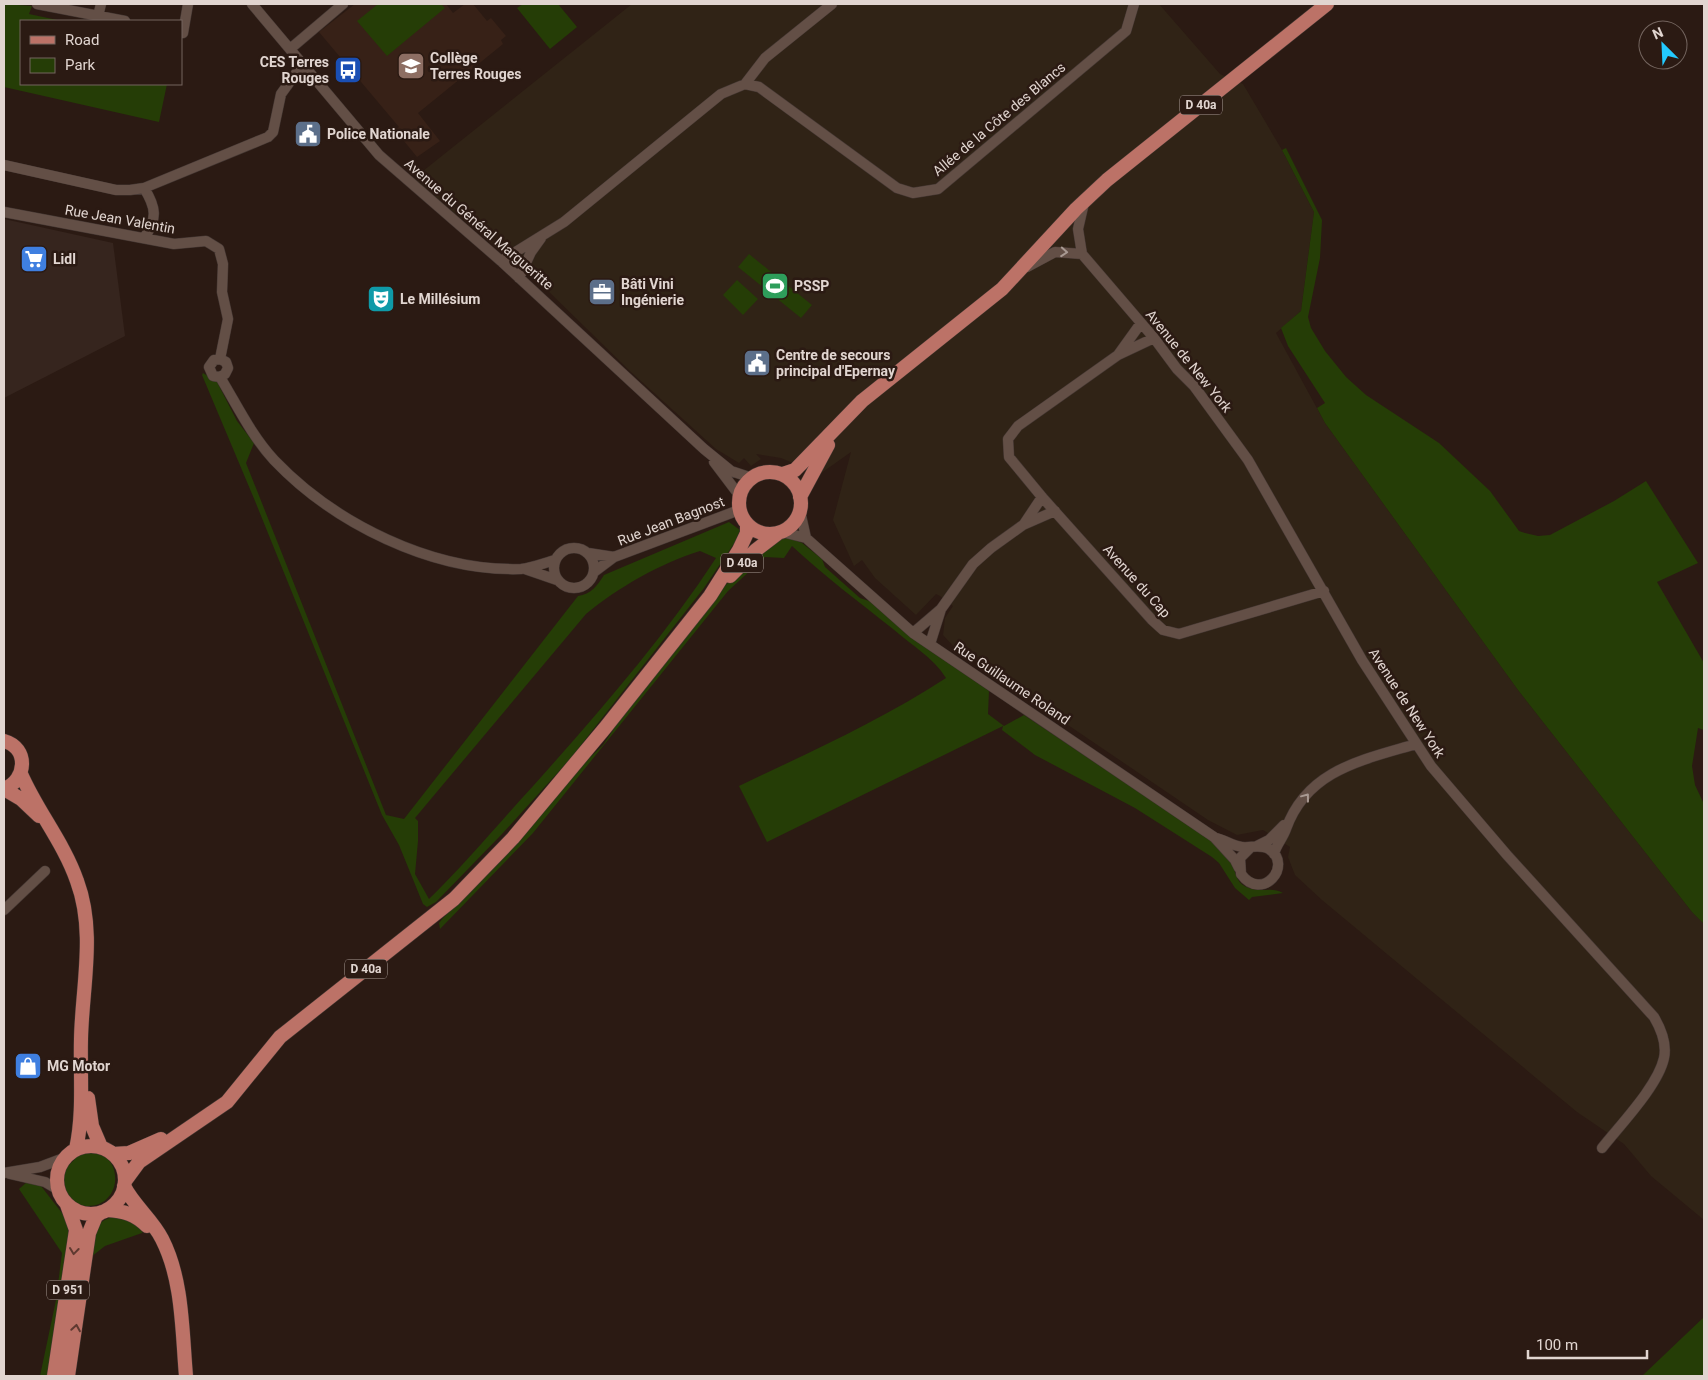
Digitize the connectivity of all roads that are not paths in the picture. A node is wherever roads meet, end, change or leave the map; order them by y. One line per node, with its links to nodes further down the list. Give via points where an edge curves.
1 (36, 4): 9 (street)
2 (101, 4): 10 (street)
3 (188, 4): 12 (street)
4 (252, 4): 13 (street, Avenue du Général Margueritte)
5 (343, 4): 13 (street)
6 (832, 4): 15 (street, via 765,58)
7 (1134, 4): 15 (street, Allée de la Côte des Blancs, via 1126,31 938,189 925,193 897,188 759,88)
8 (1328, 4): 18 (main road, D 40a)
9 (55, 6): 10 (street)
10 (98, 16): 11 (street)
11 (120, 20)
12 (182, 33)
13 (290, 49): 14 (street, Avenue du Général Margueritte)
14 (302, 65): 17 (street, via 281,94 273,132 268,137); 23 (street, Avenue du Général Margueritte, via 379,155)
15 (746, 84): 20 (street, via 721,94)
16 (4, 165): 17 (street, via 116,190)
17 (144, 188): 21 (street, via 156,214)
18 (1085, 200): 22 (street, via 1078,229); 24 (main road, D 40a)
19 (4, 212): 21 (street, Rue Jean Valentin)
20 (544, 235): 23 (street); 25 (street, via 531,252)
21 (144, 238): 26 (street, Rue Jean Valentin, via 174,244 206,241 219,249 223,264 222,292)
22 (1082, 254): 24 (street, one-way to 22, via 1055,252); 27 (street, Avenue de New York)
23 (501, 261): 25 (street, Avenue du Général Margueritte)
24 (1020, 271): 30 (main road, D 40a, via 982,307 862,401)
25 (520, 278): 31 (street, Avenue du Général Margueritte)
26 (228, 319): 47 (street, Rue Jean Bagnost, via 220,359 228,368 220,377 245,422 273,459 301,486 334,512 369,532 456,562)
27 (1141, 323): 28 (street, Avenue de New York); 29 (street)
28 (1154, 338): 29 (street); 50 (street, Avenue de New York, via 1248,460)
29 (1118, 355): 36 (street, Avenue du Cap, via 1012,432 1007,445 1010,457)
30 (837, 429): 32 (main road, D 40a, via 795,470); 35 (main road, D 40a)
31 (704, 449): 33 (street, Avenue du Général Margueritte, via 731,471); 34 (street, Avenue du Général Margueritte)
32 (783, 474): 33 (main road, via 766,472); 35 (main road, via 796,486)
33 (752, 478): 34 (main road)
34 (739, 495): 37 (main road)
35 (800, 497): 38 (main road)
36 (1042, 497): 39 (street, Avenue du Cap); 41 (street)
37 (739, 510): 40 (main road); 45 (street, Rue Jean Bagnost)
38 (800, 511): 42 (main road, via 791,527); 43 (street)
39 (1055, 511): 41 (street); 50 (street, Avenue du Cap, via 1152,620 1170,633 1179,634)
40 (747, 525): 42 (main road, via 759,533); 51 (main road, D 40a, via 739,550)
41 (1023, 525): 52 (street, via 973,564)
42 (780, 533): 43 (street); 51 (main road, D 40a, via 756,550)
43 (806, 538): 53 (street, Rue Guillaume Roland)
44 (588, 553): 45 (street, Rue Jean Bagnost); 46 (street, Rue Jean Bagnost, via 576,547 570,548); 48 (street)
45 (614, 557): 48 (street, Rue Jean Bagnost)
46 (555, 560): 47 (street, Rue Jean Bagnost); 49 (street)
47 (524, 569): 49 (street, Rue Jean Bagnost)
48 (594, 572): 49 (street, Rue Jean Bagnost, via 582,587 568,588)
49 (557, 580)
50 (1324, 591): 56 (street, Avenue de New York, via 1362,660)
51 (710, 596): 68 (main road, D 40a, via 541,805 472,880 429,919 284,1033 227,1102)
52 (942, 609): 53 (street); 54 (street)
53 (913, 633): 54 (street, Rue Guillaume Roland)
54 (930, 644): 61 (street, Rue Guillaume Roland)
55 (5, 737): 57 (main road, via 19,751)
56 (1416, 744): 59 (street, one-way to 56, via 1310,791 1326,777 1346,765); 69 (street, Avenue de New York, via 1481,824 1651,1012 1658,1024 1665,1048 1656,1078)
57 (21, 774): 58 (main road); 60 (main road)
58 (4, 789): 60 (main road)
59 (1287, 822): 62 (street, via 1269,840); 63 (street)
60 (48, 825): 67 (main road, via 78,881 84,906 86,963)
61 (1214, 837): 62 (street, Rue Guillaume Roland, via 1233,845); 64 (street, Rue Guillaume Roland)
62 (1254, 847): 63 (street, via 1264,846); 64 (street, via 1240,858)
63 (1274, 854): 64 (street, via 1278,870 1267,883 1250,883)
64 (1239, 868)
65 (45, 871): 66 (street)
66 (4, 910)
67 (80, 1061): 70 (main road, via 81,1109); 71 (main road, via 92,1126)
68 (196, 1124): 71 (main road, D 40a, via 129,1153); 74 (main road, D 40a, via 139,1162)
69 (1602, 1148)
70 (76, 1149): 71 (main road, via 92,1145); 72 (main road)
71 (107, 1150): 74 (main road, via 122,1166)
72 (64, 1158): 73 (street, via 40,1167); 75 (main road, via 56,1178)
73 (4, 1173): 75 (street, via 34,1179)
74 (125, 1183): 77 (main road, via 119,1200); 78 (main road, via 128,1194)
75 (57, 1189): 76 (main road)
76 (67, 1205): 77 (main road, via 83,1213); 79 (main road, D 951, one-way to 79, via 76,1230)
77 (104, 1211): 78 (main road, via 137,1216); 80 (main road, D 951, one-way to 77, via 89,1233 96,1216)
78 (162, 1239): 81 (main road, via 175,1273)
79 (54, 1376)
80 (68, 1376)
81 (186, 1376)

